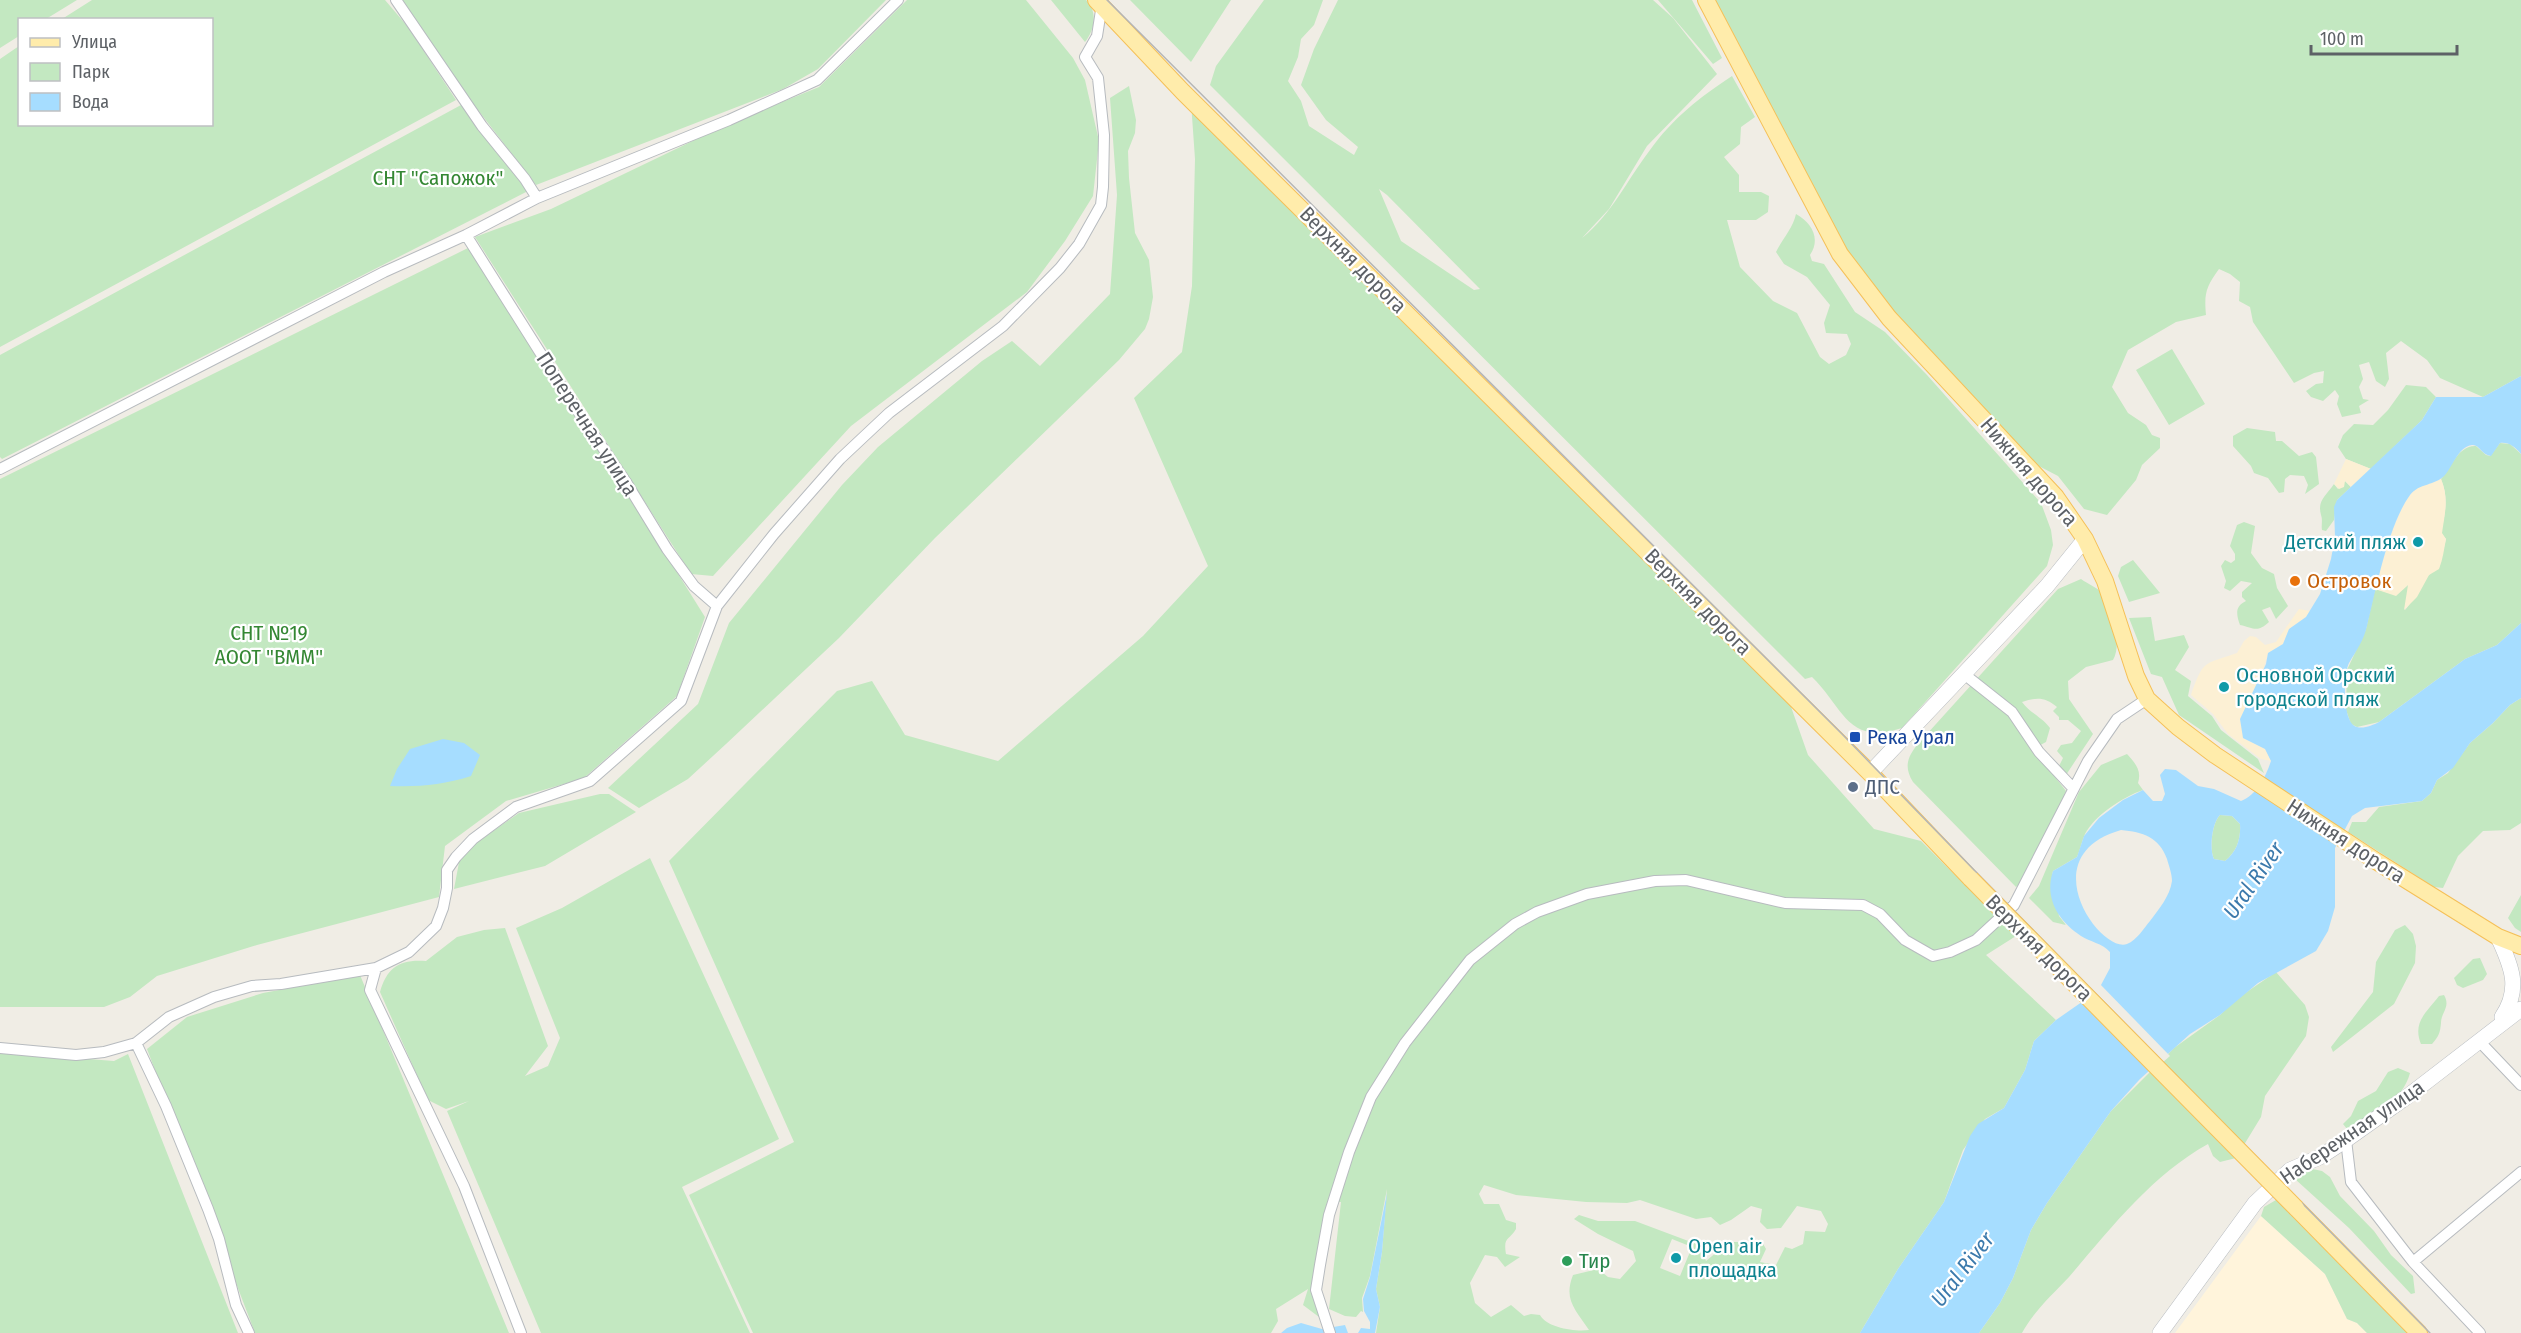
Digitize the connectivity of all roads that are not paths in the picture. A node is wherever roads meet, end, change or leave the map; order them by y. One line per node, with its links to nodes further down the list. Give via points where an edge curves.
1 (396, 0): 5 (street, via 482,126)
2 (898, 0): 5 (street, via 817,80)
3 (1706, 0): 8 (main road, Нижняя дорога, via 1840,254 1889,318 2056,497)
4 (1101, 2): 9 (street, via 1097,36 1085,57 1098,78 1104,135 1103,187 1101,205 1079,244 1004,326 889,413 840,459); 12 (main road, Верхняя дорога, via 1183,92)
5 (537, 198): 6 (street)
6 (466, 235): 7 (street, via 384,272); 9 (street, Поперечная улица, via 667,549 693,585)
7 (0, 469)
8 (2085, 540): 10 (main road); 11 (main road, Нижняя дорога, via 2105,581)
9 (717, 606): 16 (street, via 681,701 590,781 516,807 473,839 447,870 447,888 436,926 409,952)
10 (1964, 674): 12 (main road); 13 (street, via 2012,712 2039,752)
11 (2147, 699): 13 (street, via 2117,718); 14 (main road, Нижняя дорога, via 2215,755)
12 (1870, 773): 29 (main road, Верхняя дорога, bridge)
13 (2073, 788): 27 (street, via 2014,905 1976,940 1950,952 1933,956 1905,940 1880,914 1863,905 1785,903 1686,880 1655,881 1587,894 1515,924 1470,960 1405,1043 1371,1097 1329,1215 1316,1290)
14 (2498, 937): 15 (main road, Нижняя дорога); 18 (main road, via 2513,968 2513,1005)
15 (2521, 946)
16 (376, 968): 19 (street, via 252,986 214,997 169,1017); 26 (street, via 370,990 464,1186)
17 (2521, 1010): 18 (main road, Набережная улица)
18 (2480, 1042): 21 (street); 22 (main road, Набережная улица)
19 (136, 1043): 20 (street, via 104,1053 76,1055); 25 (street, via 208,1209 236,1305)
20 (0, 1048)
21 (2521, 1085)
22 (2346, 1140): 24 (street, via 2350,1182); 28 (main road, Набережная улица, via 2290,1170 2255,1203)
23 (2521, 1172): 24 (street)
24 (2413, 1262): 30 (street)
25 (249, 1333)
26 (521, 1333)
27 (1330, 1333)
28 (2160, 1333)
29 (2419, 1333)
30 (2480, 1333)

